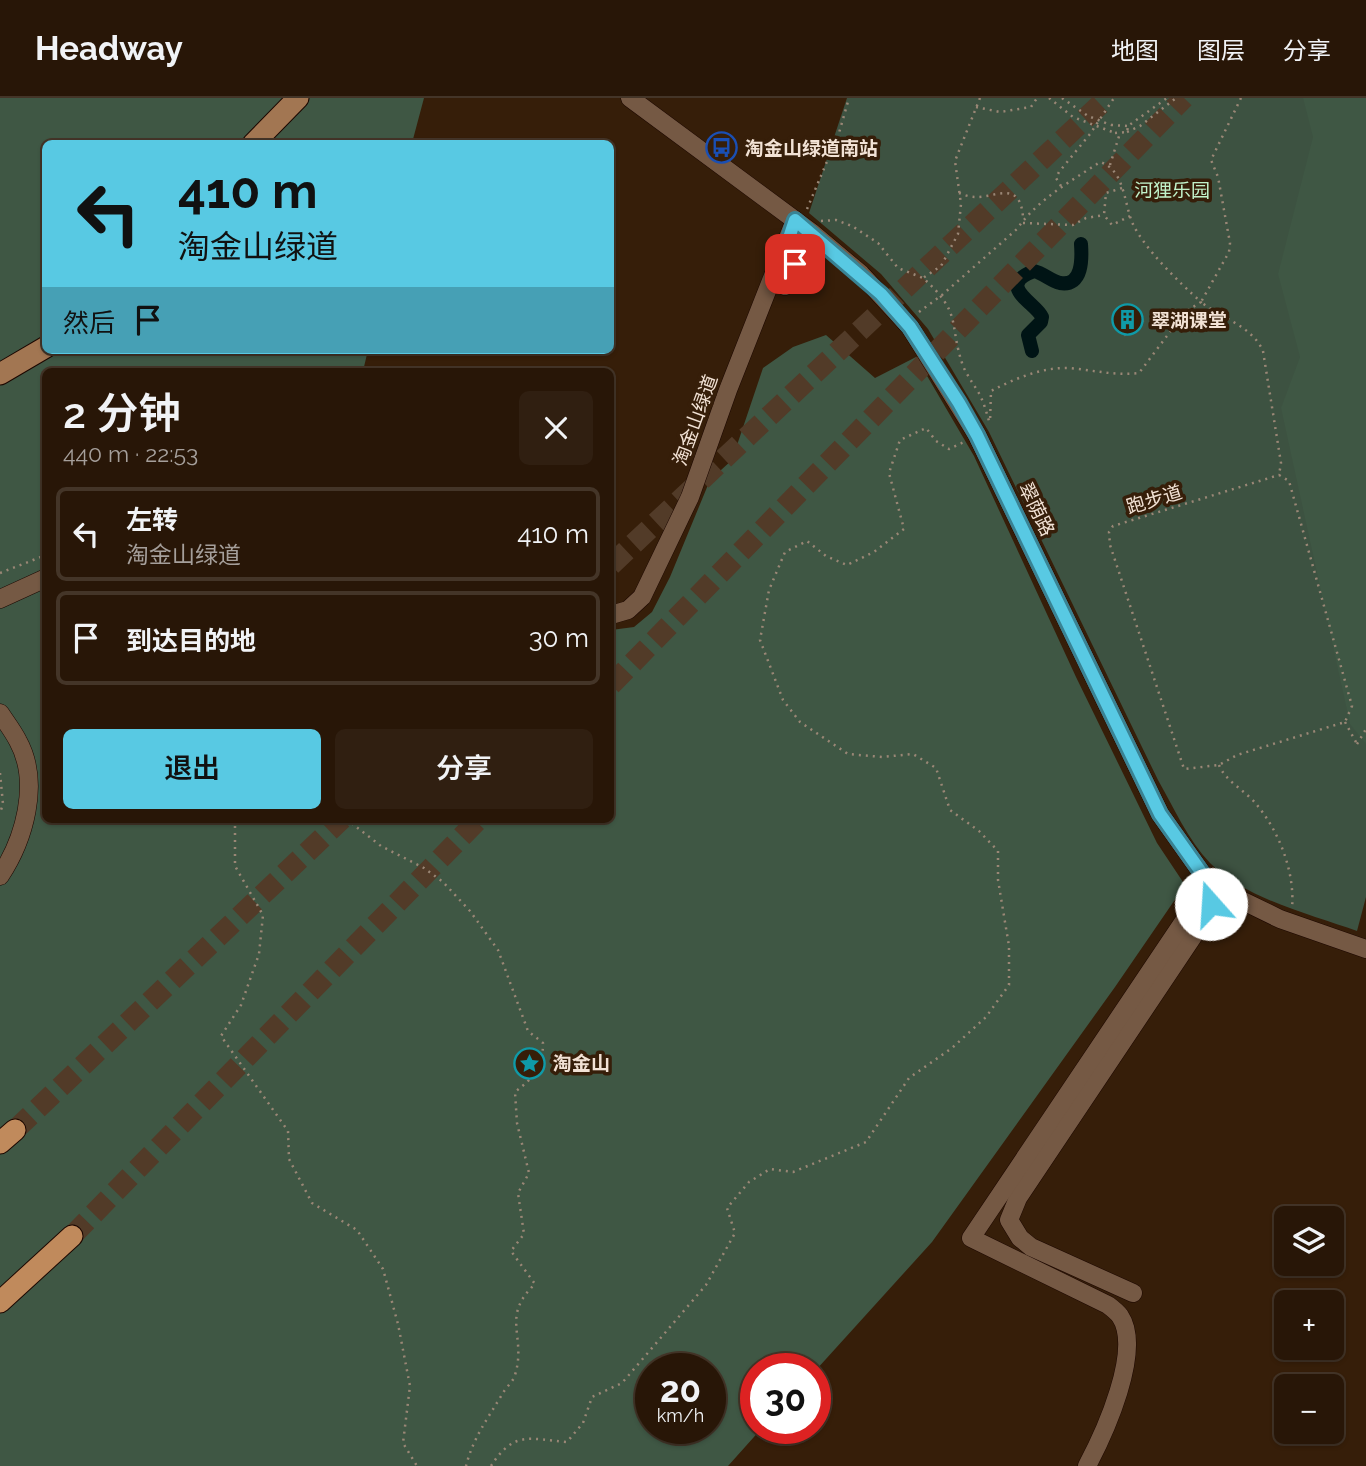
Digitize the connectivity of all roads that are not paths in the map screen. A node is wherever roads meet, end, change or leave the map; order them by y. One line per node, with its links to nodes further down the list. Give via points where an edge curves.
1 (298, 98): 3 (main road)
2 (629, 98): 4 (street, 翠荫路)
3 (257, 140)
4 (800, 217): 5 (street, 淘金山绿道); 14 (street, 翠荫路, via 910,327 959,403 1160,814)
5 (785, 250): 6 (street, via 795,264); 11 (street, 淘金山绿道, via 690,497 642,597 628,610)
6 (785, 286)
7 (42, 349): 8 (main road)
8 (0, 374)
9 (42, 580): 10 (street)
10 (0, 599)
11 (614, 614)
12 (0, 713): 13 (street, via 19,743 27,767 27,795 21,836)
13 (0, 876)
14 (1206, 879): 15 (street, 翠荫路, via 1280,919); 17 (street, via 1211,904 1192,938 1018,1198 1009,1220 1031,1247); 19 (street, via 1187,916 971,1238 1108,1305 1121,1317 1127,1339 1125,1366 1104,1436)
15 (1366, 949)
16 (72, 1236): 18 (highway)
17 (1133, 1293)
18 (0, 1302)
19 (1087, 1466)

